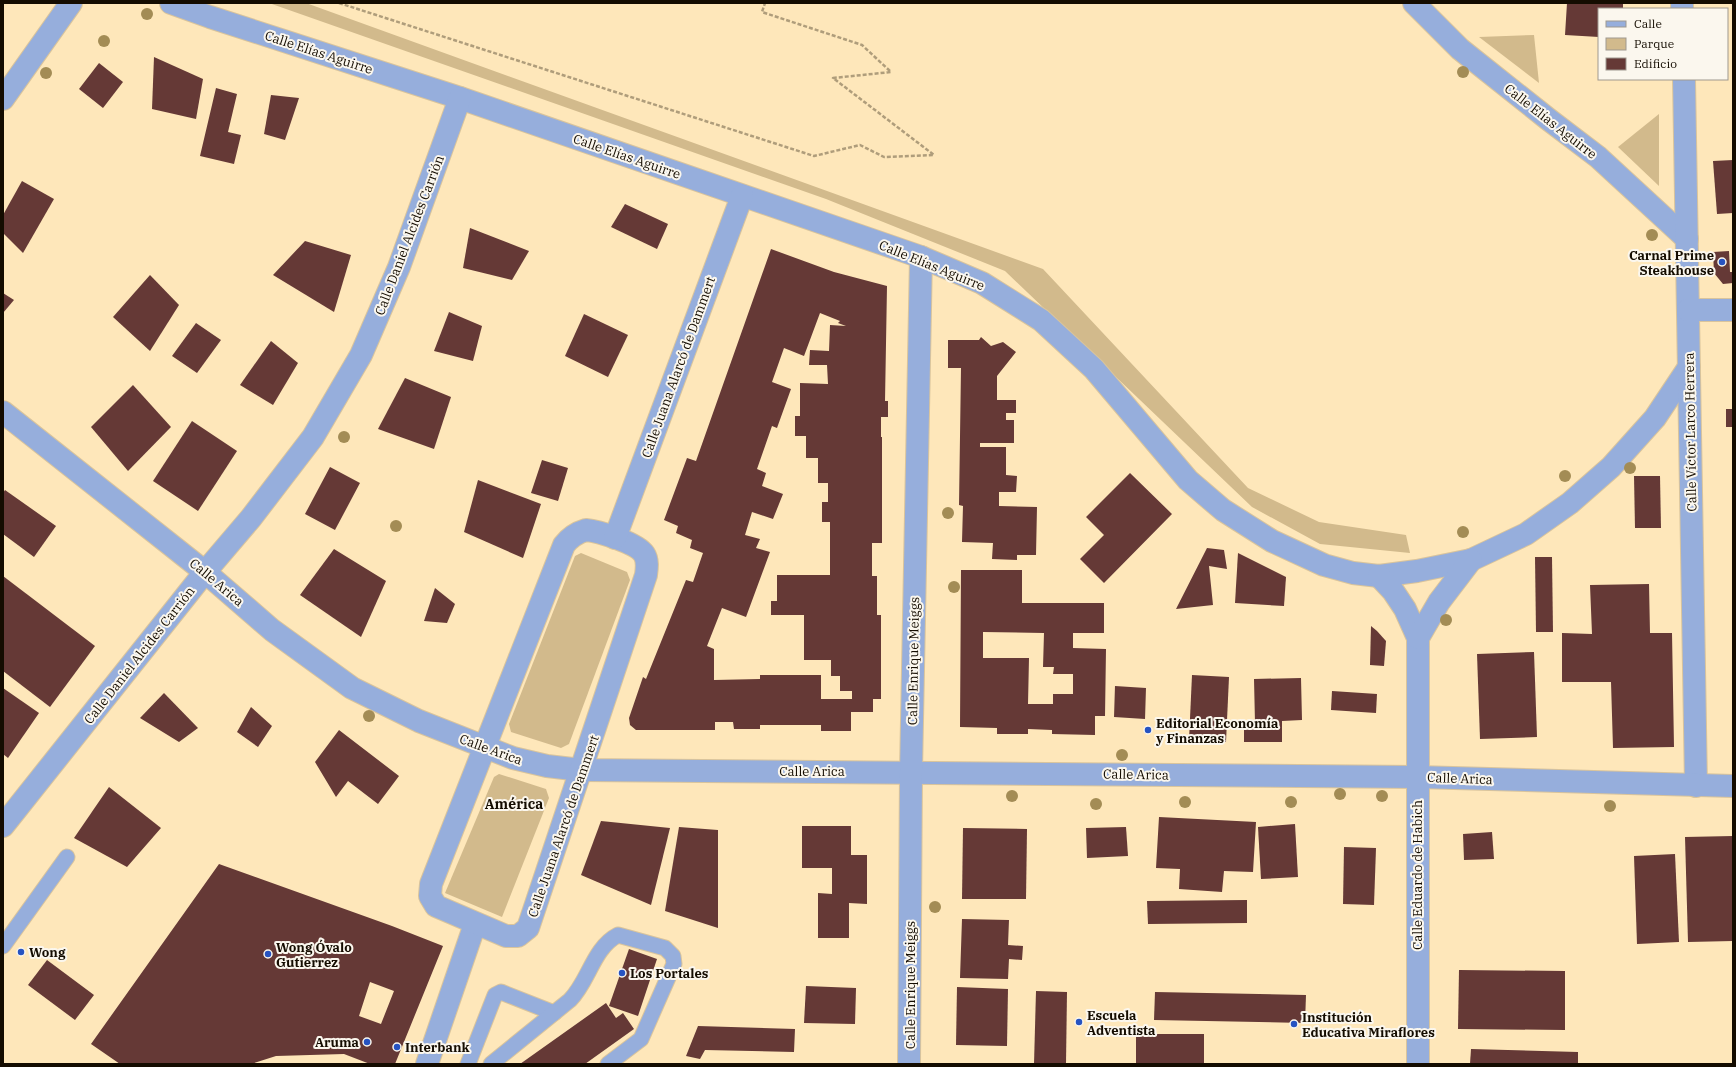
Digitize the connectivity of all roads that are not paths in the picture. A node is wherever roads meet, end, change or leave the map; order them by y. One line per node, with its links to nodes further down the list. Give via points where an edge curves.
1 (71, 3): 6 (street)
2 (171, 3): 5 (street, Calle Elías Aguirre)
3 (1414, 3): 8 (street, Calle Elías Aguirre, via 1460,49 1598,157)
4 (1684, 80): 8 (street, Calle Víctor Larco Herrera)
5 (460, 98): 7 (street, Calle Elías Aguirre); 16 (street, Calle Daniel Alcides Carrión, via 399,267 361,355 313,437 251,518)
6 (3, 99)
7 (742, 196): 9 (street, Calle Elías Aguirre); 14 (street, Calle Juana Alarcó de Dammert)
8 (1687, 239): 10 (street, Calle Víctor Larco Herrera)
9 (921, 257): 17 (street, Calle Elías Aguirre, via 982,283 1041,320 1094,369 1188,480 1223,510 1272,541 1324,565 1353,573); 21 (street, Calle Enrique Meiggs)
10 (1688, 310): 11 (street); 12 (street, Calle Víctor Larco Herrera)
11 (1733, 310)
12 (1689, 367): 15 (street, Calle Elías Aguirre, via 1655,418 1611,467 1570,503 1526,534); 23 (street, Calle Víctor Larco Herrera)
13 (3, 412): 16 (street, Calle Arica)
14 (615, 538): 19 (street, Calle Juana Alarcó de Dammert, via 586,530 577,532 564,545); 20 (street, Calle Juana Alarcó de Dammert, via 638,548 644,554 647,564 646,575)
15 (1471, 560): 17 (street, Calle Elías Aguirre); 18 (street, via 1440,602)
16 (205, 572): 19 (street, Calle Arica, via 272,630 352,688 419,721); 25 (street, Calle Daniel Alcides Carrión)
17 (1379, 576): 18 (street, Calle Eduardo de Habich, via 1405,609)
18 (1418, 638): 22 (street, Calle Eduardo de Habich)
19 (485, 748): 20 (street, Calle Arica, via 547,766); 27 (street, Calle Juana Alarcó de Dammert, via 431,884 430,896 436,906)
20 (581, 770): 21 (street, Calle Arica); 27 (street, Calle Juana Alarcó de Dammert, via 528,928 518,936 506,936)
21 (911, 772): 22 (street, Calle Arica); 34 (street, Calle Enrique Meiggs)
22 (1417, 777): 23 (street, Calle Arica); 35 (street, Calle Eduardo de Habich)
23 (1696, 786): 24 (street, Calle Arica)
24 (1733, 786)
25 (3, 826)
26 (67, 857): 28 (lane)
27 (475, 924): 30 (street)
28 (3, 946)
29 (554, 1013): 31 (lane, via 498,992); 32 (lane); 33 (lane, via 578,992 603,946 609,940 618,935 665,948 673,956 674,964 641,1039)
30 (427, 1064)
31 (468, 1064)
32 (491, 1064)
33 (608, 1064)
34 (909, 1064)
35 (1418, 1064)

